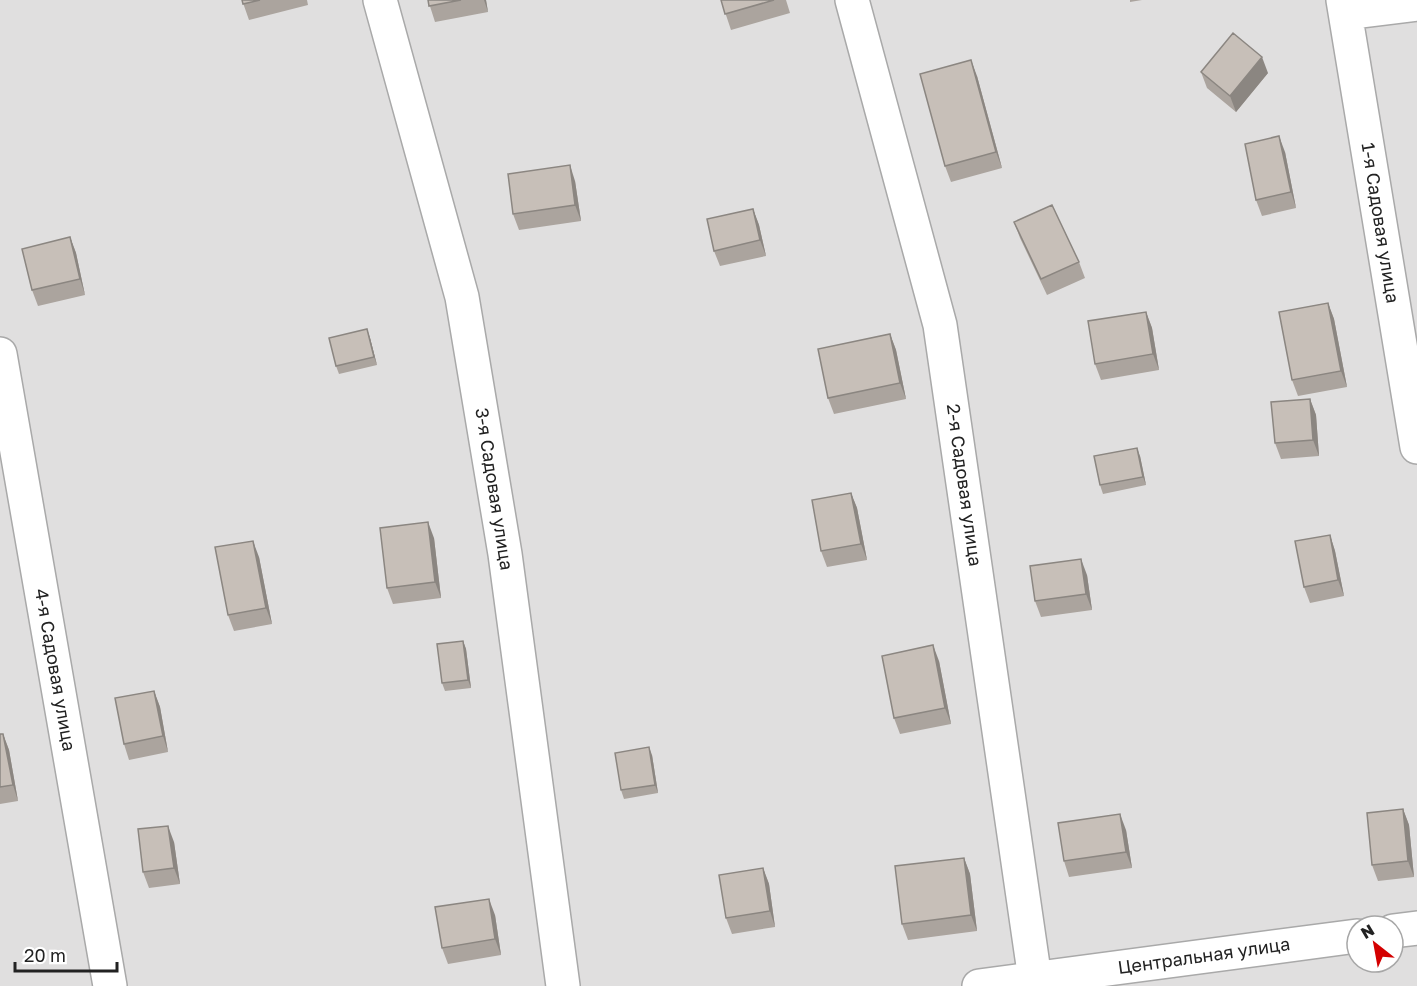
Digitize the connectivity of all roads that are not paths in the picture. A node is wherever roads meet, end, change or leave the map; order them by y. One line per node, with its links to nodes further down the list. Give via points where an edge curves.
1 (380, 0): 10 (street, 3-я Садовая улица, via 462,297 505,554)
2 (852, 0): 8 (street, 2-я Садовая улица, via 940,325)
3 (1417, 4): 4 (street)
4 (1344, 7): 6 (street, 1-я Садовая улица)
5 (0, 354): 9 (street, 4-я Садовая улица)
6 (1417, 447)
7 (1345, 938): 8 (street, Центральная улица)
8 (1035, 979): 11 (street, Центральная улица)
9 (110, 986)
10 (563, 986)
11 (979, 986)

